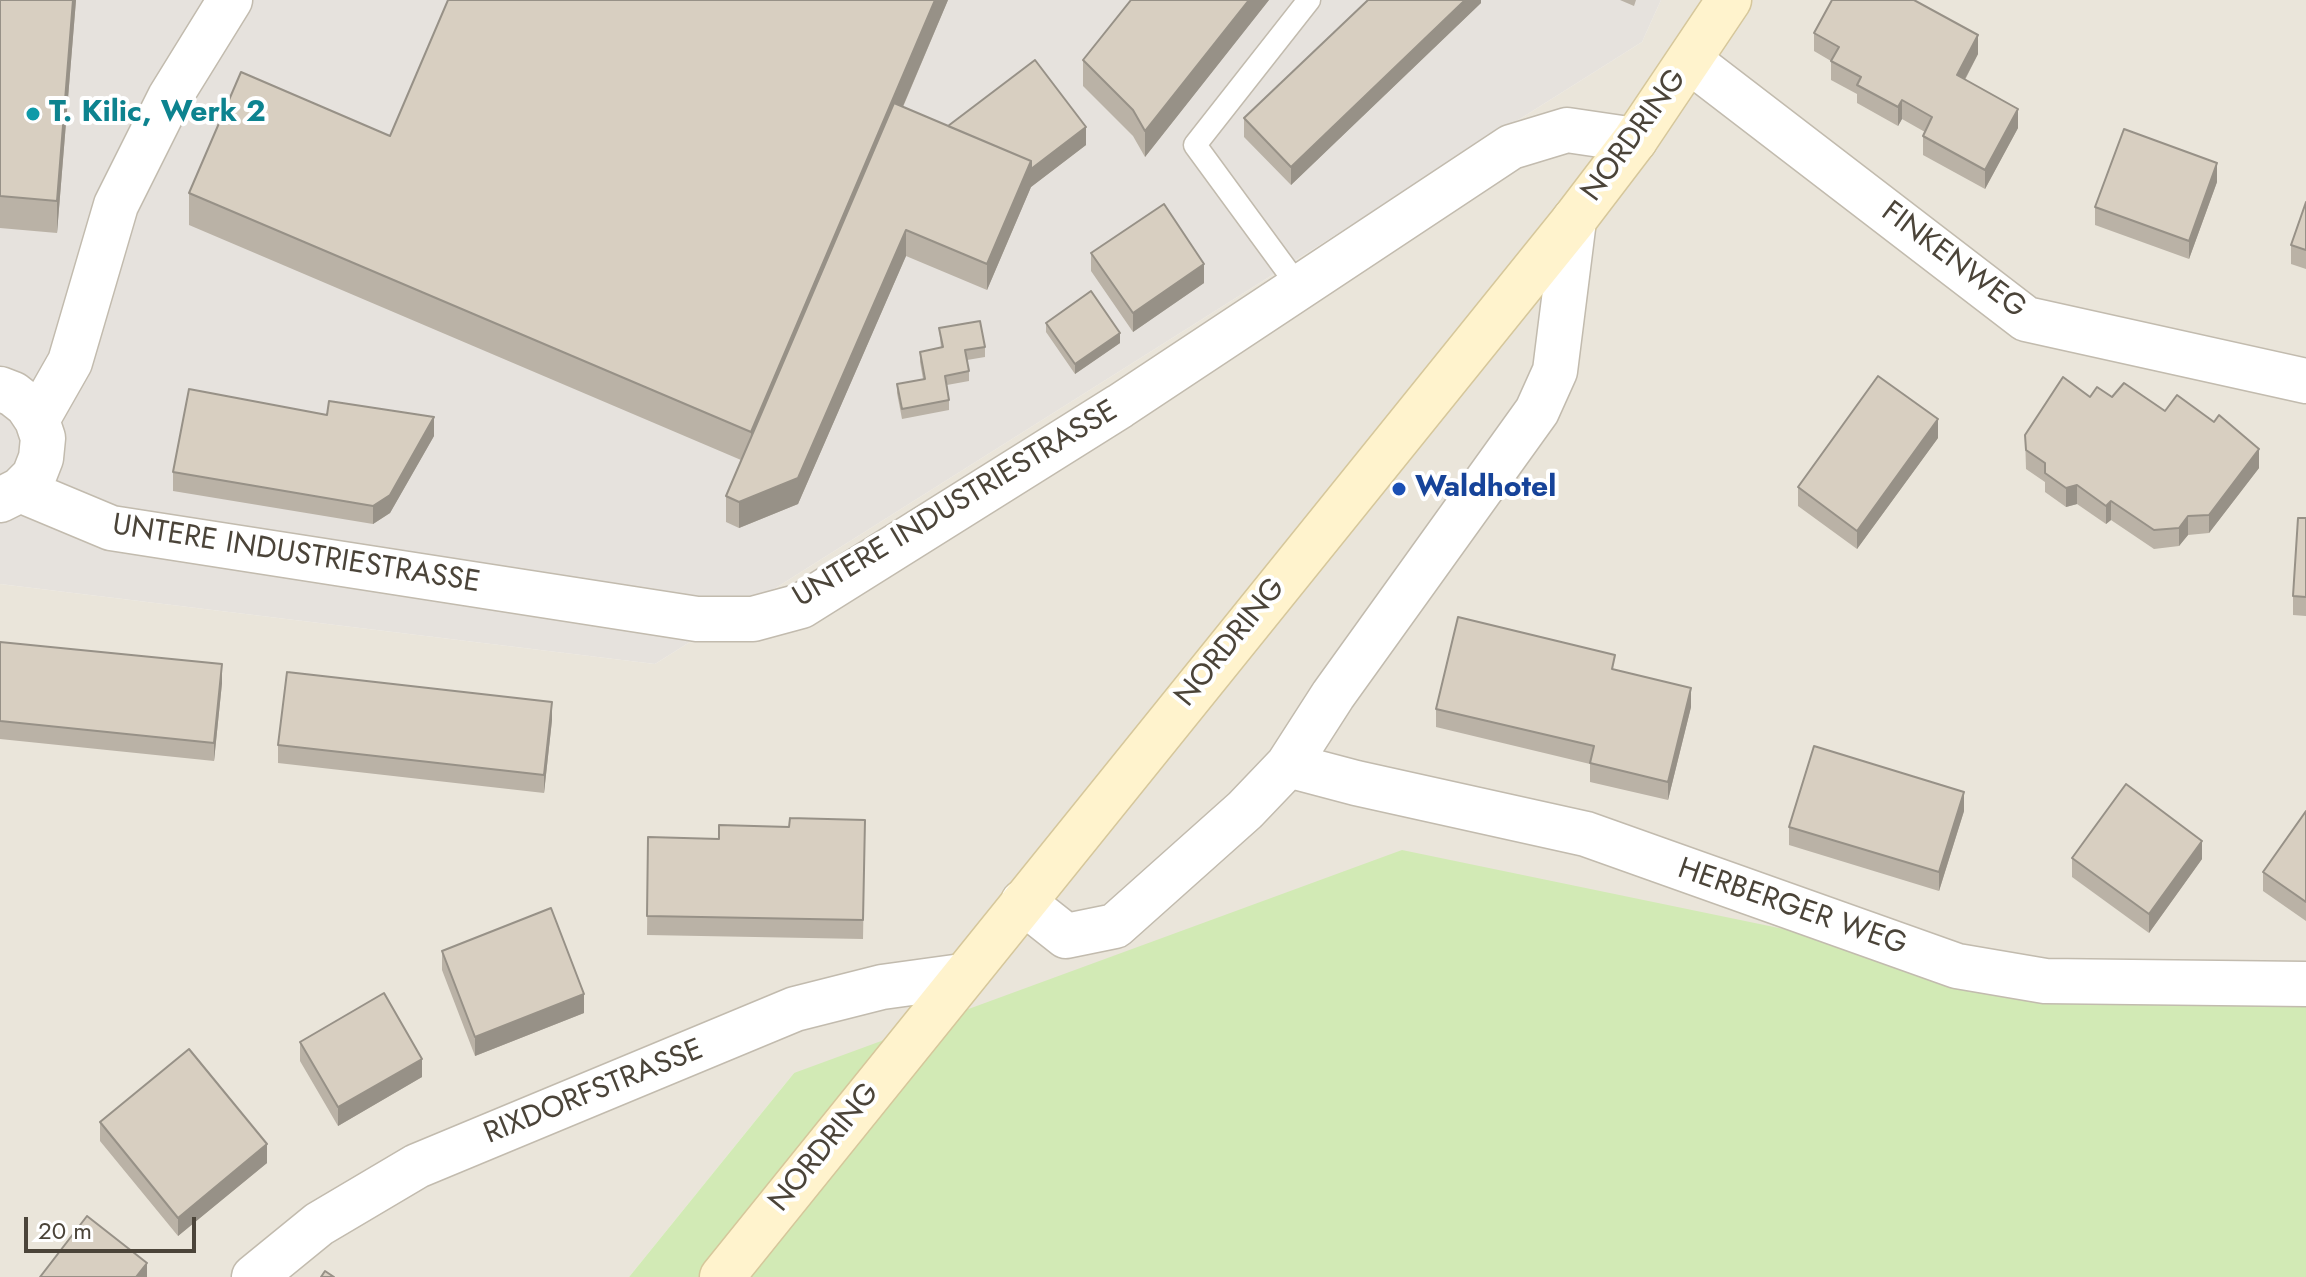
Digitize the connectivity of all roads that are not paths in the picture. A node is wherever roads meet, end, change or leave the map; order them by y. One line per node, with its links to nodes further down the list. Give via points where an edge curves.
1 (230, 0): 10 (street, via 170,97 116,205 70,362)
2 (1309, 0): 7 (lane, via 1195,145)
3 (1729, 0): 4 (street, NORDRING)
4 (1690, 61): 5 (street, NORDRING); 8 (street, FINKENWEG, via 2026,319)
5 (1635, 140): 6 (street, NORDRING); 7 (street, UNTERE INDUSTRIESTRASSE, via 1567,130 1511,147)
6 (1574, 220): 12 (street, via 1555,371 1537,411); 13 (street, NORDRING)
7 (1299, 287): 11 (street, UNTERE INDUSTRIESTRASSE, via 801,606 753,619 697,619 111,528)
8 (2306, 381)
9 (0, 389): 10 (street, via 27,405)
10 (37, 420): 11 (street, UNTERE INDUSTRIESTRASSE, via 43,438 41,458 34,476)
11 (10, 495)
12 (1288, 765): 13 (street, via 1115,926 1066,936); 15 (street, HERBERGER WEG, via 1586,834 1957,966 2045,981)
13 (1023, 902): 14 (street, NORDRING)
14 (962, 976): 16 (street, RIXDORFSTRASSE, via 882,987 795,1009 417,1166 319,1224); 17 (street, NORDRING)
15 (2306, 984)
16 (254, 1277)
17 (722, 1277)

